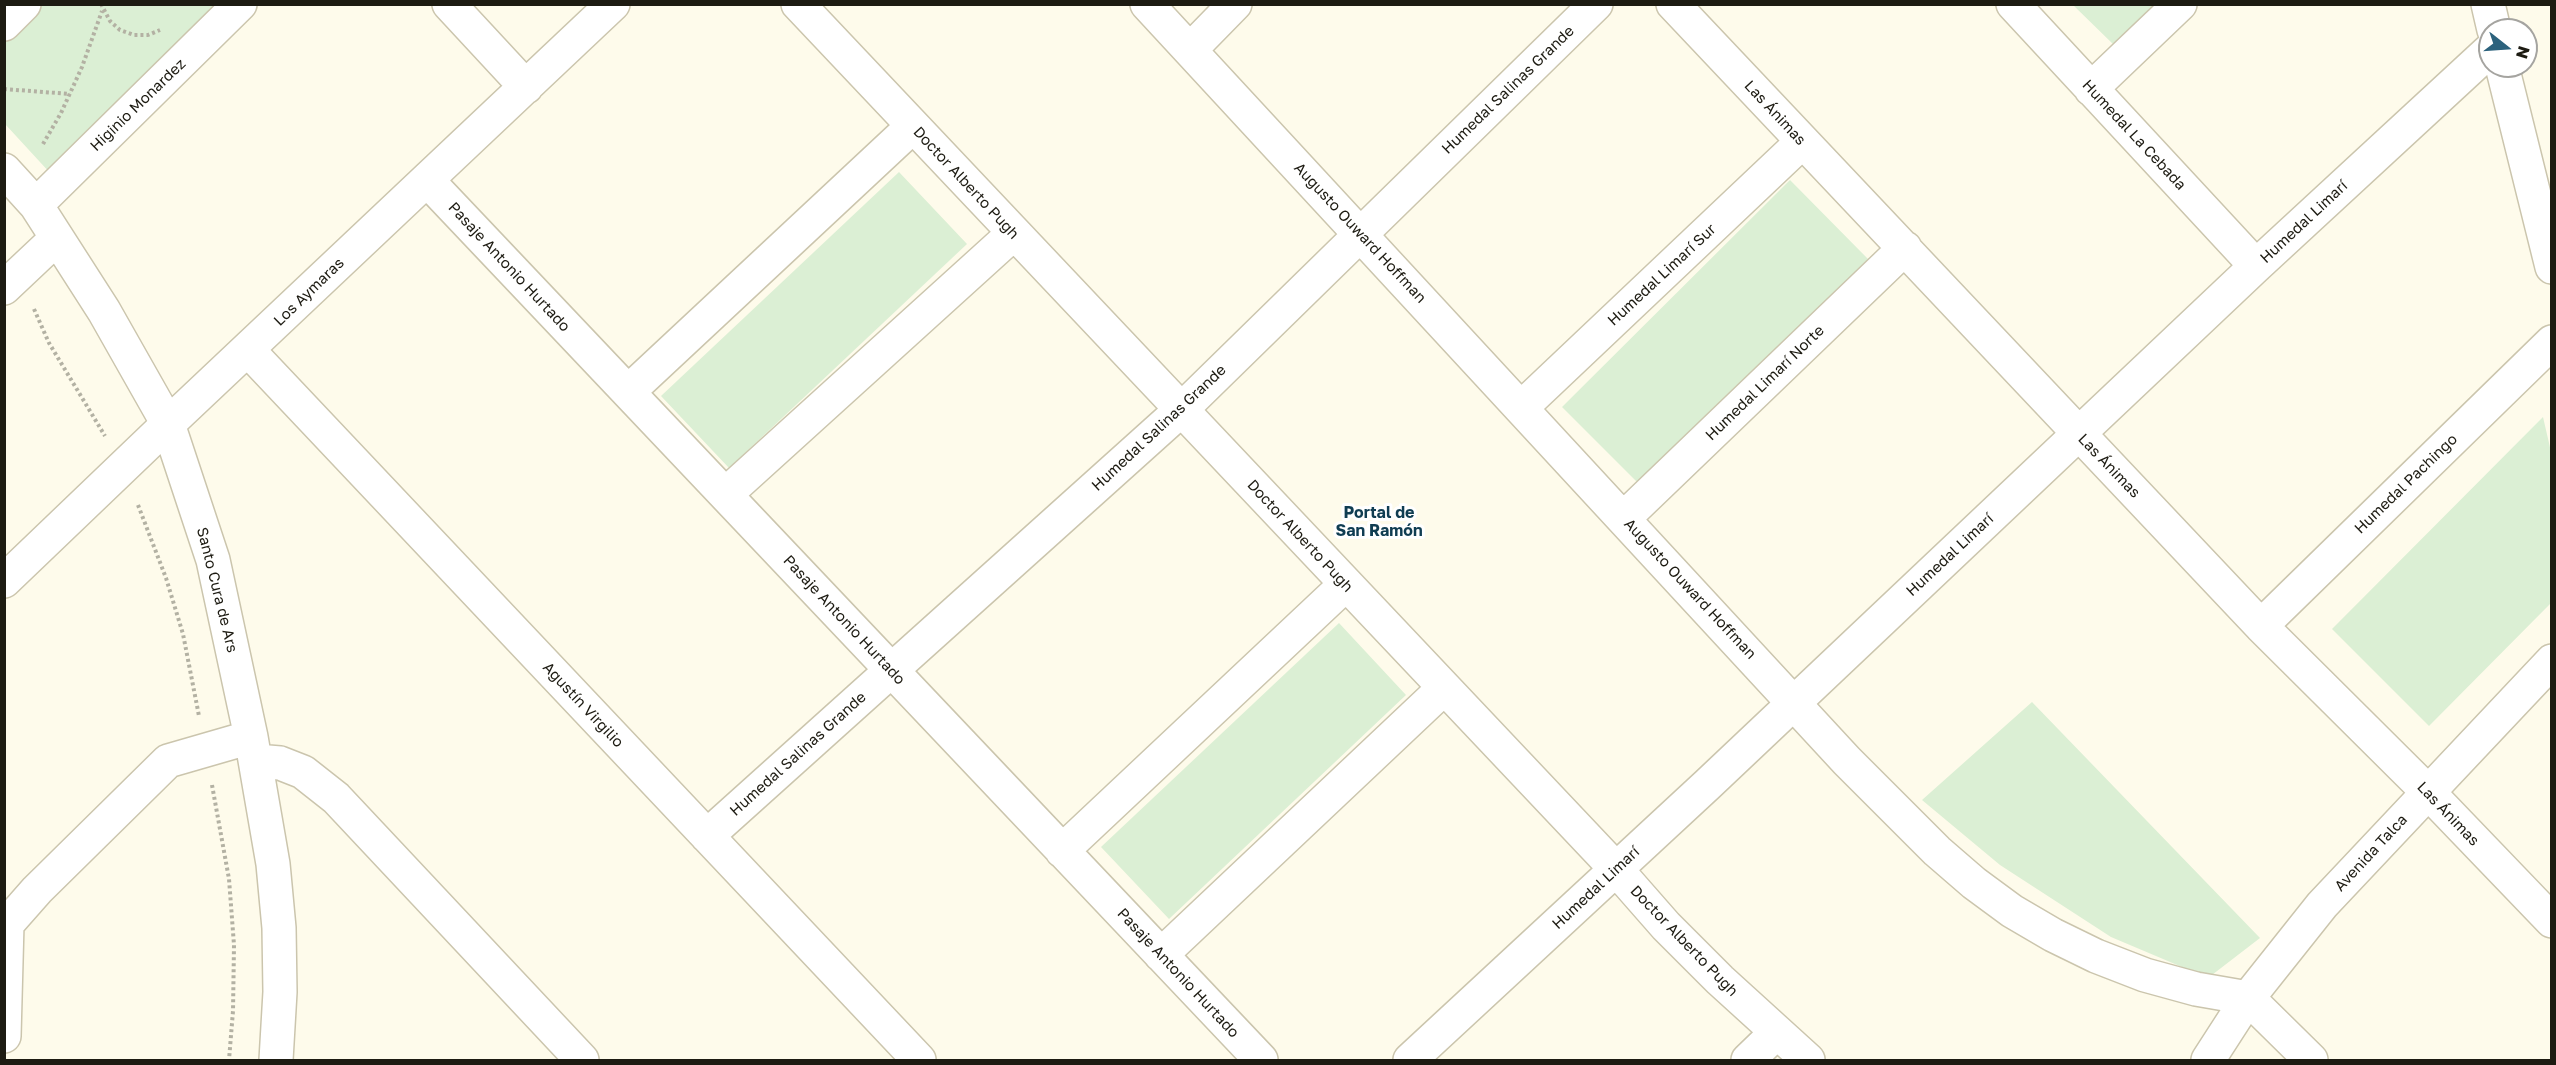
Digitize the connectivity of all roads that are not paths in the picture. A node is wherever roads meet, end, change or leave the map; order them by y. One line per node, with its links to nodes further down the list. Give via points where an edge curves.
1 (24, 4): 12 (street)
2 (240, 4): 22 (street, Higinio Monardez)
3 (449, 4): 16 (street)
4 (614, 4): 16 (street, Los Aymaras)
5 (798, 4): 18 (street, Doctor Alberto Pugh)
6 (1147, 4): 13 (street, Augusto Ouward Hoffman)
7 (1235, 4): 13 (street)
8 (1596, 4): 24 (street, Humedal Salinas Grande)
9 (1673, 4): 19 (street, Las Ánimas)
10 (2013, 4): 17 (street, Humedal La Cebada)
11 (2180, 4): 17 (street)
12 (4, 24)
13 (1190, 50): 24 (street, Augusto Ouward Hoffman)
14 (2478, 61): 28 (street, Humedal Limarí)
15 (2505, 78): 27 (street)
16 (526, 87): 21 (street, Los Aymaras)
17 (2091, 89): 28 (street, Humedal La Cebada)
18 (913, 126): 23 (street, Doctor Alberto Pugh); 32 (street)
19 (1802, 142): 26 (street, Las Ánimas); 33 (street, Humedal Limarí Sur)
20 (4, 170): 22 (street, Santo Cura de Ars)
21 (427, 180): 31 (street, Los Aymaras); 32 (street, Pasaje Antonio Hurtado)
22 (36, 205): 25 (street, Santo Cura de Ars)
23 (1014, 233): 34 (street, Doctor Alberto Pugh); 37 (street)
24 (1361, 234): 33 (street, Augusto Ouward Hoffman); 34 (street, Humedal Salinas Grande)
25 (57, 238): 29 (street); 35 (street, Santo Cura de Ars)
26 (1905, 248): 36 (street, Las Ánimas); 38 (street, Humedal Limarí Norte)
27 (2551, 264)
28 (2256, 266): 36 (street, Humedal Limarí)
29 (12, 281)
30 (2552, 342): 41 (street, Humedal Pachingo)
31 (248, 350): 35 (street, Los Aymaras); 48 (street, Agustín Virgilio)
32 (628, 392): 37 (street, Pasaje Antonio Hurtado)
33 (1521, 408): 38 (street, Augusto Ouward Hoffman)
34 (1181, 410): 40 (street, Doctor Alberto Pugh); 43 (street, Humedal Salinas Grande)
35 (168, 424): 39 (street, Los Aymaras); 46 (street, Santo Cura de Ars, via 213,560)
36 (2078, 434): 41 (street, Las Ánimas); 45 (street, Humedal Limarí)
37 (726, 494): 43 (street, Pasaje Antonio Hurtado)
38 (1624, 518): 45 (street, Augusto Ouward Hoffman)
39 (4, 581)
40 (1346, 584): 44 (street, Doctor Alberto Pugh); 49 (street)
41 (2261, 626): 47 (street, Las Ánimas)
42 (2552, 661): 47 (street, Avenida Talca)
43 (891, 671): 48 (street, Humedal Salinas Grande); 49 (street, Pasaje Antonio Hurtado)
44 (1444, 688): 50 (street, Doctor Alberto Pugh); 53 (street)
45 (1794, 702): 50 (street, Humedal Limarí); 55 (street, Augusto Ouward Hoffman, via 1937,851 2012,910 2053,935 2145,975)
46 (253, 749): 52 (street, via 204,750 168,761 7,924); 58 (street, Santo Cura de Ars, via 273,864 279,928); 59 (street, via 303,772 336,798)
47 (2428, 792): 51 (street, Las Ánimas); 55 (street, Avenida Talca, via 2322,904)
48 (707, 836): 60 (street, Agustín Virgilio)
49 (1062, 851): 53 (street, Pasaje Antonio Hurtado)
50 (1616, 869): 56 (street, Doctor Alberto Pugh, via 1666,926); 62 (street, Humedal Limarí)
51 (2552, 921)
52 (5, 954): 54 (street)
53 (1161, 955): 61 (street, Pasaje Antonio Hurtado)
54 (5, 995): 57 (street)
55 (2248, 998): 65 (street, Avenida Talca); 66 (street)
56 (1778, 1032): 63 (street); 64 (street, Doctor Alberto Pugh)
57 (4, 1036)
58 (276, 1060)
59 (582, 1060)
60 (919, 1060)
61 (1261, 1060)
62 (1410, 1060)
63 (1748, 1060)
64 (1808, 1060)
65 (2208, 1060)
66 (2311, 1060)

